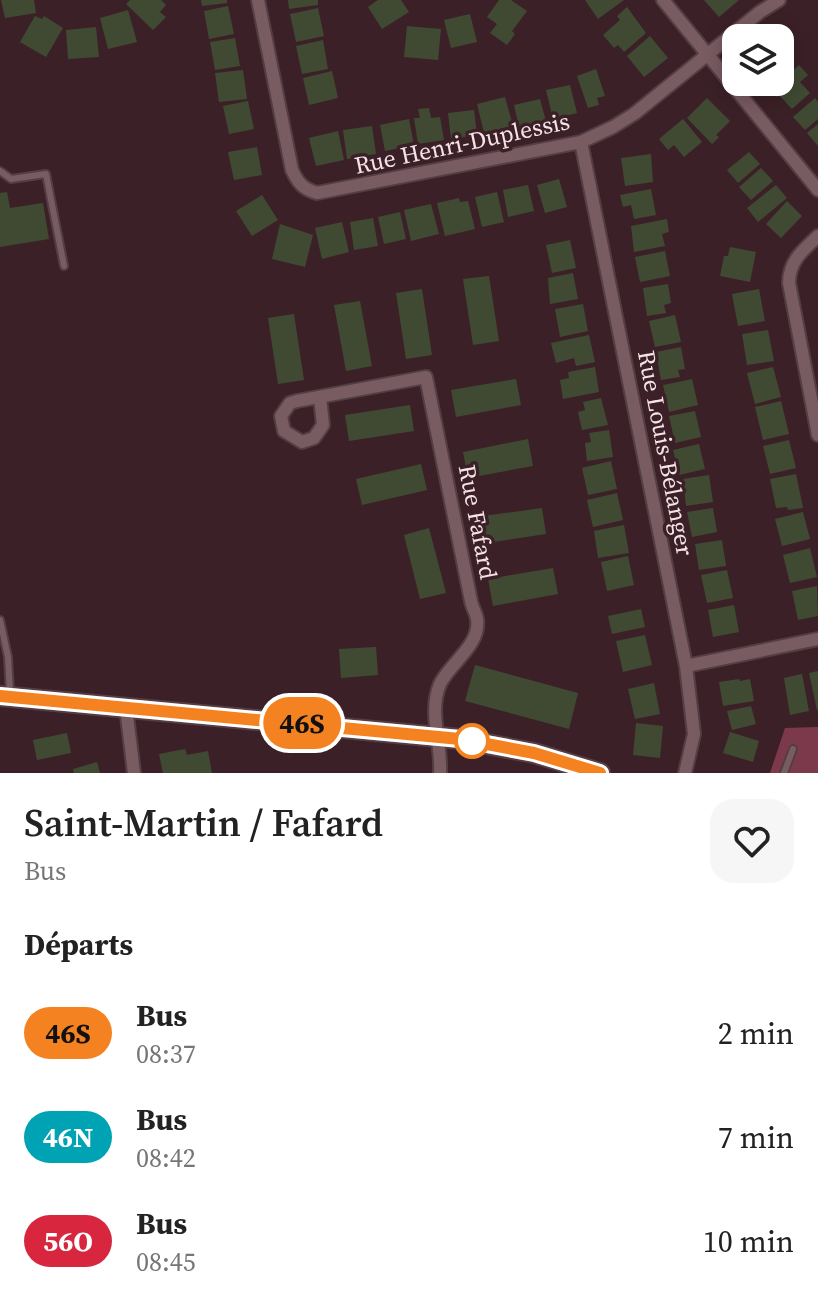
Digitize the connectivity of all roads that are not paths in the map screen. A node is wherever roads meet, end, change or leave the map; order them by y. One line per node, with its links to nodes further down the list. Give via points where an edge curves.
1 (258, 0): 5 (street, Rue Henri-Duplessis, via 292,170 308,191 332,192)
2 (663, 0): 4 (street)
3 (779, 0): 4 (street, Rue Henri-Duplessis)
4 (709, 54): 5 (street, Rue Henri-Duplessis, via 634,114); 7 (street)
5 (581, 142): 14 (street, Rue Louis-Bélanger)
6 (0, 171): 9 (lane, via 11,179 46,174)
7 (818, 190)
8 (818, 236): 11 (street, via 789,271)
9 (64, 266)
10 (320, 397): 17 (street, Rue Fafard, via 426,377 477,619 470,644 441,684 435,710)
11 (818, 435)
12 (0, 620): 15 (lane, via 8,657)
13 (818, 639): 14 (street)
14 (686, 666): 22 (street, Rue Louis-Bélanger, via 694,734)
15 (5, 696): 16 (main road)
16 (126, 708): 17 (main road); 19 (street)
17 (438, 736): 20 (street, Rue Fafard); 21 (main road, via 522,750)
18 (793, 749): 23 (lane)
19 (134, 773)
20 (440, 773)
21 (600, 773)
22 (685, 773)
23 (784, 773)

